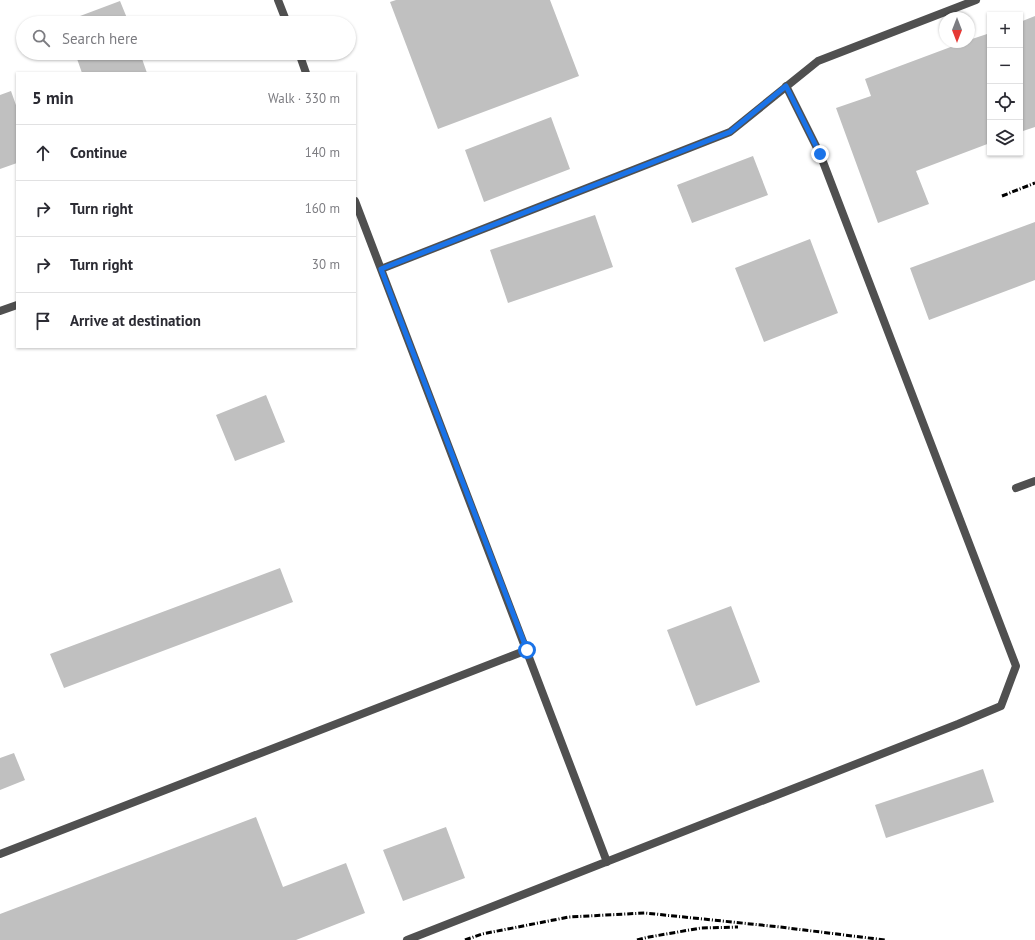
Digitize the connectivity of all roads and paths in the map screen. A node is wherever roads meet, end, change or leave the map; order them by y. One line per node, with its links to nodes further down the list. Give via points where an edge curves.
1 (278, 0): 3 (lane)
2 (976, 0): 6 (lane, via 818,61)
3 (284, 16)
4 (301, 60): 5 (lane)
5 (306, 72)
6 (786, 86): 8 (lane, via 730,132); 15 (lane, via 820,154 1016,666 1001,706)
7 (356, 204): 8 (lane)
8 (381, 269): 13 (lane)
9 (16, 305): 10 (lane)
10 (0, 311)
11 (1035, 481): 12 (lane)
12 (1016, 488)
13 (527, 650): 14 (lane); 15 (lane)
14 (0, 854)
15 (607, 862): 16 (lane)
16 (407, 940)

